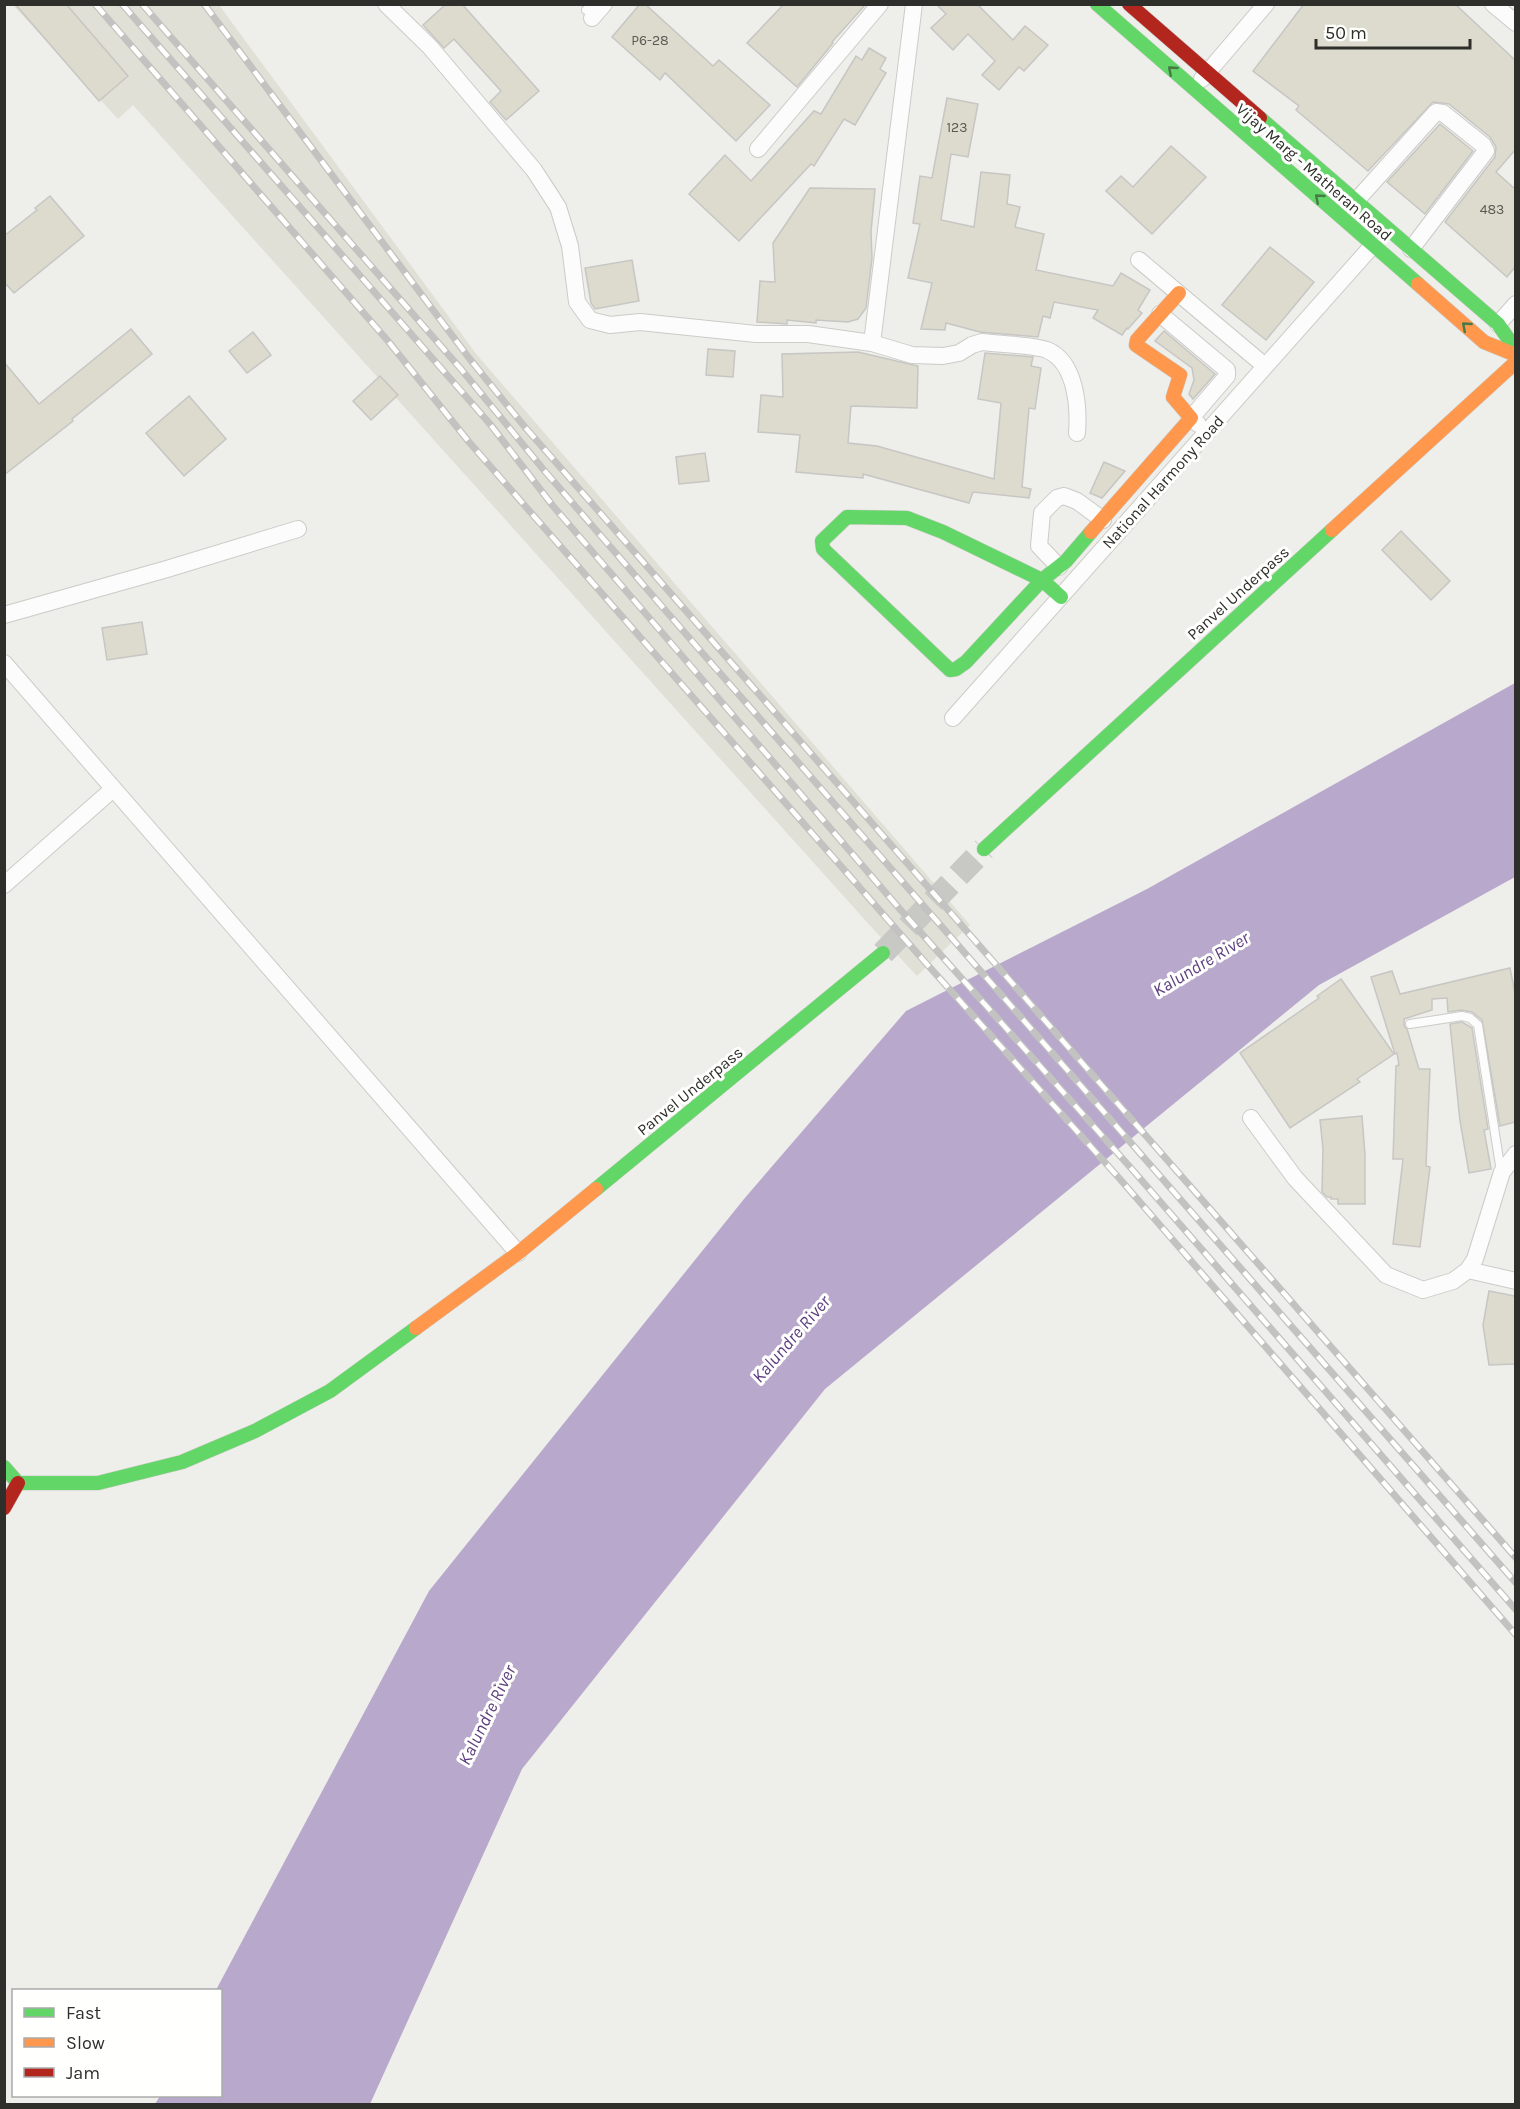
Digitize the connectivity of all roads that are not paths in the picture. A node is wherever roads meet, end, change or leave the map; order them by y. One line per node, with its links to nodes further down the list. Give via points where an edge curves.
1 (386, 4): 22 (street, via 430,47 534,170 558,207 570,246 578,302 590,320 610,325 640,322 756,334 808,334)
2 (604, 4): 9 (street)
3 (880, 4): 13 (street)
4 (914, 4): 22 (street)
5 (1097, 4): 12 (main road, Vijay Marg - Matheran Road, one-way to 5)
6 (1129, 4): 11 (main road, Vijay Marg - Matheran Road)
7 (1266, 4): 11 (street)
8 (1493, 4): 10 (street)
9 (589, 11)
10 (1515, 24)
11 (1207, 72): 12 (street); 14 (main road, Vijay Marg - Matheran Road)
12 (1193, 89): 15 (main road, Vijay Marg - Matheran Road, one-way to 12)
13 (758, 148)
14 (1356, 201): 16 (main road, Vijay Marg - Matheran Road); 16 (street, via 1437,112 1483,145 1484,155)
15 (1373, 245): 24 (main road, Vijay Marg - Matheran Road, one-way to 15, via 1484,342); 26 (street, National Harmony Road)
16 (1411, 249): 21 (main road, Vijay Marg - Matheran Road)
17 (1139, 260): 18 (street)
18 (1179, 293): 20 (main road); 26 (street)
19 (1515, 304): 21 (street)
20 (1160, 314): 27 (main road, via 1136,345 1180,375 1173,397); 27 (street, via 1227,370 1227,376)
21 (1498, 324): 23 (main road, Vijay Marg - Matheran Road)
22 (872, 343): 29 (street, via 912,355 944,356 982,342 1047,350 1061,360 1072,381)
23 (1515, 350)
24 (1515, 355)
25 (1515, 362): 41 (main road, Panvel Underpass)
26 (1265, 366): 28 (street, National Harmony Road)
27 (1191, 418): 28 (street); 30 (main road)
28 (1207, 432): 34 (street, National Harmony Road)
29 (1077, 433)
30 (1102, 520): 32 (main road); 32 (street, via 1064,496 1042,513 1039,546)
31 (298, 529): 35 (street)
32 (1059, 567): 33 (main road)
33 (1042, 580): 34 (main road); 36 (main road); 36 (main road, via 907,518 847,517 822,541 823,549 950,670)
34 (1061, 597): 38 (street, National Harmony Road)
35 (4, 615)
36 (966, 662): 38 (street)
37 (4, 663): 40 (street)
38 (986, 681): 39 (street, National Harmony Road)
39 (953, 718)
40 (113, 789): 42 (street); 48 (street)
41 (984, 849)
42 (4, 885)
43 (883, 953): 48 (main road, Panvel Underpass)
44 (1410, 1024): 47 (lane, via 1462,1016 1478,1025)
45 (1251, 1118): 49 (street, via 1295,1178 1386,1275 1423,1290 1453,1281)
46 (1515, 1154): 47 (street)
47 (1502, 1172): 49 (street, via 1475,1259)
48 (518, 1253): 52 (main road, Panvel Underpass, via 330,1391 255,1431 182,1462 98,1483)
49 (1468, 1270): 50 (street)
50 (1515, 1281)
51 (4, 1467): 52 (main road)
52 (18, 1483): 53 (main road)
53 (4, 1508)

